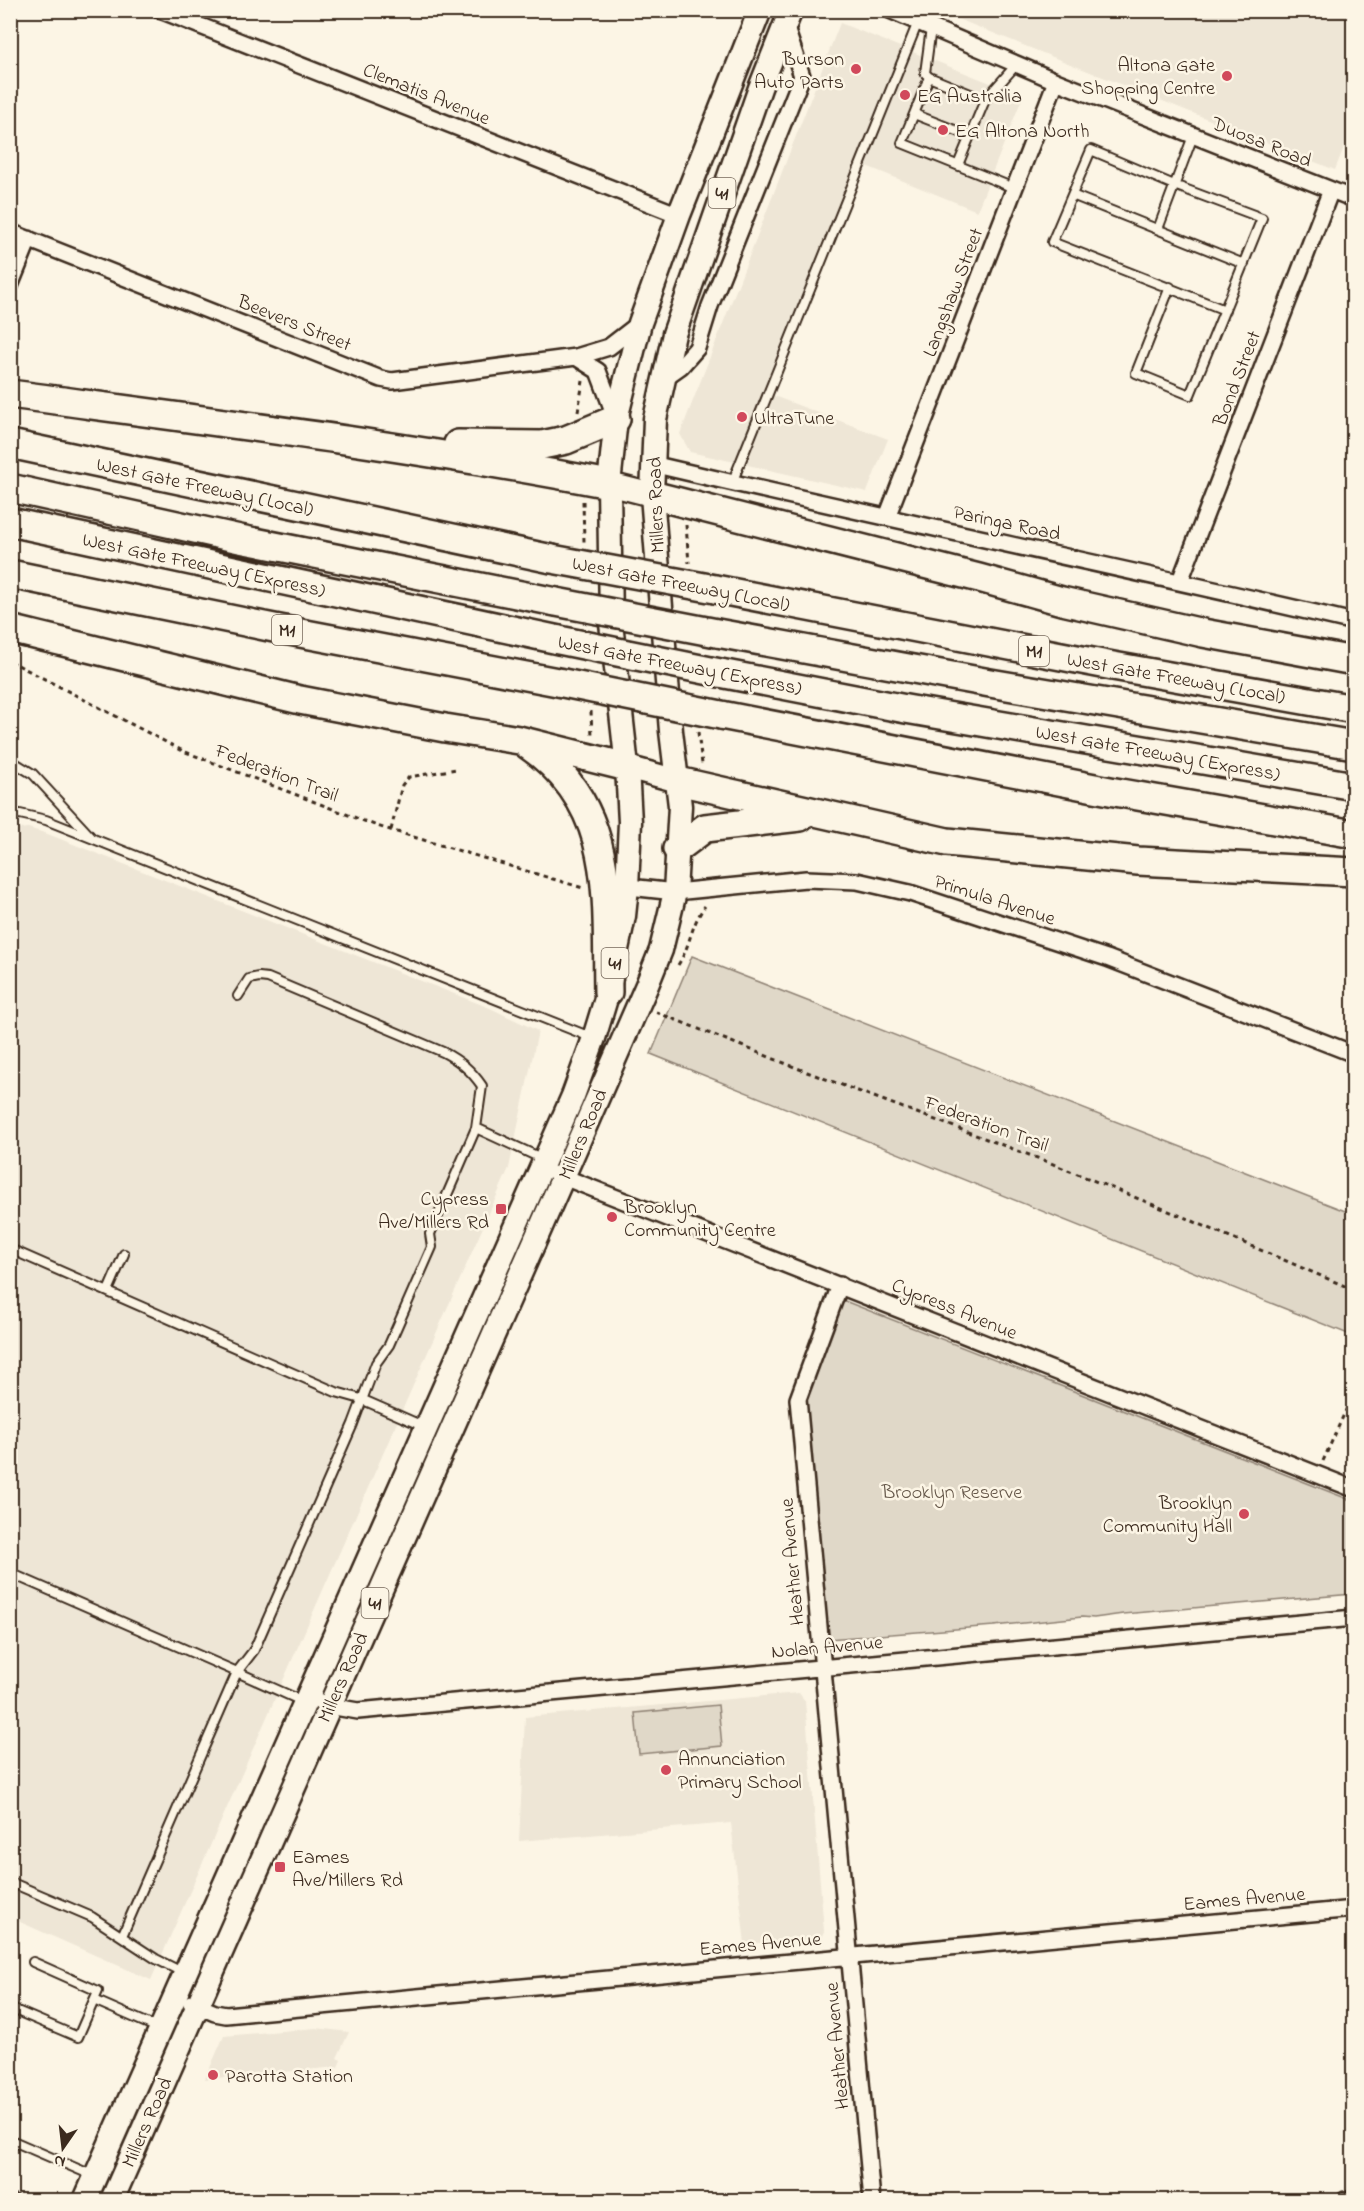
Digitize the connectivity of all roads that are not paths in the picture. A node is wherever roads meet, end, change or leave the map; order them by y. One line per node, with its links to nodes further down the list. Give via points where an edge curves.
1 (160, 10): 19 (street, Clematis Avenue)
2 (760, 10): 19 (main road, 41)
3 (890, 10): 5 (street, Duosa Road)
4 (788, 18): 29 (main road, Millers Road / 41, via 705,241 674,334); 29 (street, via 802,76 697,348)
5 (924, 25): 6 (street, Duosa Road); 7 (lane, via 925,73); 36 (lane)
6 (1016, 65): 8 (street, Duosa Road); 9 (lane)
7 (929, 77): 9 (lane); 10 (lane)
8 (1056, 81): 12 (street, Duosa Road); 15 (street, Langshaw Street)
9 (985, 100): 11 (lane)
10 (914, 114): 11 (lane); 13 (lane, via 903,143)
11 (970, 136): 13 (lane)
12 (1193, 136): 14 (lane); 16 (street, Duosa Road)
13 (958, 165): 15 (lane)
14 (1174, 185): 17 (lane, via 1091,150); 20 (lane); 23 (lane, via 1262,218)
15 (1014, 188): 39 (street, Langshaw Street)
16 (1331, 190): 18 (street, Duosa Road); 42 (street, Bond Street)
17 (1072, 195): 20 (lane); 25 (lane, via 1052,242)
18 (1353, 199)
19 (680, 215): 27 (main road, 41)
20 (1158, 229): 23 (lane)
21 (10, 232): 22 (street, Beevers Street)
22 (29, 239): 24 (street); 28 (street, Beevers Street, via 381,379 392,381)
23 (1244, 264): 26 (lane)
24 (10, 286)
25 (1170, 287): 26 (lane); 26 (lane, via 1136,373 1169,387 1190,395)
26 (1225, 310)
27 (640, 323): 28 (street, Beevers Street, via 609,347); 31 (main road, 41)
28 (576, 357): 31 (street, via 598,371)
29 (664, 378): 34 (main road, Millers Road / 41, via 655,419)
30 (10, 394): 32 (highway)
31 (616, 419): 32 (highway, via 566,440 542,445 471,445); 35 (main road, 41)
32 (212, 421): 35 (highway)
33 (10, 444): 46 (highway, West Gate Freeway (Local) / M1, bridge, via 552,559)
34 (652, 464): 36 (street, Paringa Road); 38 (main road, Millers Road / 41)
35 (609, 483): 38 (main road); 50 (main road, 41, via 611,623)
36 (732, 483): 39 (street, Paringa Road)
37 (10, 488): 48 (highway, West Gate Freeway (Express) / M1, bridge, via 240,539 717,633)
38 (652, 495): 45 (highway, via 1062,601); 51 (main road, Millers Road / 41)
39 (887, 518): 42 (street, Paringa Road)
40 (10, 522): 52 (highway, West Gate Freeway (Express) / M1, bridge, via 720,673)
41 (10, 574): 55 (highway, M1, bridge, via 1115,792)
42 (1180, 581): 43 (street, Paringa Road)
43 (1353, 622)
44 (10, 629): 47 (highway, via 300,700)
45 (1353, 661)
46 (1353, 709)
47 (519, 740): 50 (highway); 59 (highway, via 549,760 572,788 586,810)
48 (1353, 745)
49 (10, 760): 56 (lane, via 33,774)
50 (627, 767): 51 (main road); 59 (main road, 41, via 630,822)
51 (678, 781): 54 (highway); 57 (main road, Millers Road / 41)
52 (1353, 786)
53 (10, 815): 56 (lane, via 32,816)
54 (822, 815): 57 (highway, via 705,828); 58 (highway, via 946,842 1005,849 1138,861)
55 (1353, 834)
56 (93, 839): 63 (lane)
57 (677, 849): 60 (main road, Millers Road / 41)
58 (1353, 872)
59 (617, 885): 60 (street, Primula Avenue); 61 (highway)
60 (675, 892): 64 (street, Primula Avenue, via 806,879 857,881 910,893 1107,958); 67 (main road, Millers Road / 41, via 660,950)
61 (608, 992): 63 (main road, Millers Road / 41)
62 (238, 996): 65 (lane, via 249,979 268,978 458,1060 482,1086)
63 (594, 1038): 66 (main road, Millers Road / 41)
64 (1353, 1054)
65 (476, 1128): 66 (lane); 72 (lane, via 430,1234 432,1247)
66 (543, 1163): 67 (street, Cypress Avenue); 73 (main road, Millers Road / 41)
67 (563, 1177): 70 (street, Cypress Avenue); 80 (main road, Millers Road / 41)
68 (10, 1249): 71 (lane)
69 (124, 1254): 71 (lane)
70 (840, 1285): 74 (street, Cypress Avenue); 77 (street, Heather Avenue, via 798,1399)
71 (108, 1292): 72 (lane, via 336,1392)
72 (361, 1399): 73 (lane); 78 (lane, via 254,1650)
73 (426, 1428): 79 (main road, Millers Road / 41)
74 (1353, 1489)
75 (10, 1573): 78 (lane)
76 (1353, 1618): 77 (street, Nolan Avenue)
77 (822, 1668): 80 (street, Nolan Avenue, via 358,1711); 84 (street, Heather Avenue)
78 (237, 1672): 79 (lane); 83 (lane)
79 (306, 1699): 80 (street, Nolan Avenue); 86 (main road, Millers Road / 41)
80 (329, 1706): 89 (main road, Millers Road / 41)
81 (10, 1882): 83 (lane, via 92,1917)
82 (1353, 1909): 84 (street, Eames Avenue)
83 (122, 1936): 86 (lane)
84 (849, 1956): 89 (street, Eames Avenue, via 226,2015); 98 (street, Heather Avenue)
85 (33, 1962): 88 (lane, via 98,1991)
86 (184, 1973): 87 (main road, Millers Road / 41)
87 (174, 1996): 89 (street, Eames Avenue); 91 (main road, Millers Road / 41)
88 (94, 2000): 90 (lane, via 78,2037); 91 (lane)
89 (198, 2006): 97 (main road, Millers Road / 41)
90 (10, 2008)
91 (160, 2029): 93 (main road, Millers Road / 41)
92 (13, 2140): 93 (lane)
93 (95, 2176): 96 (main road, Millers Road / 41)
94 (10, 2198): 95 (lane)
95 (16, 2200)
96 (84, 2200)
97 (112, 2200)
98 (872, 2200)
99 (1345, 2200): 100 (street)
100 (1353, 2200)

